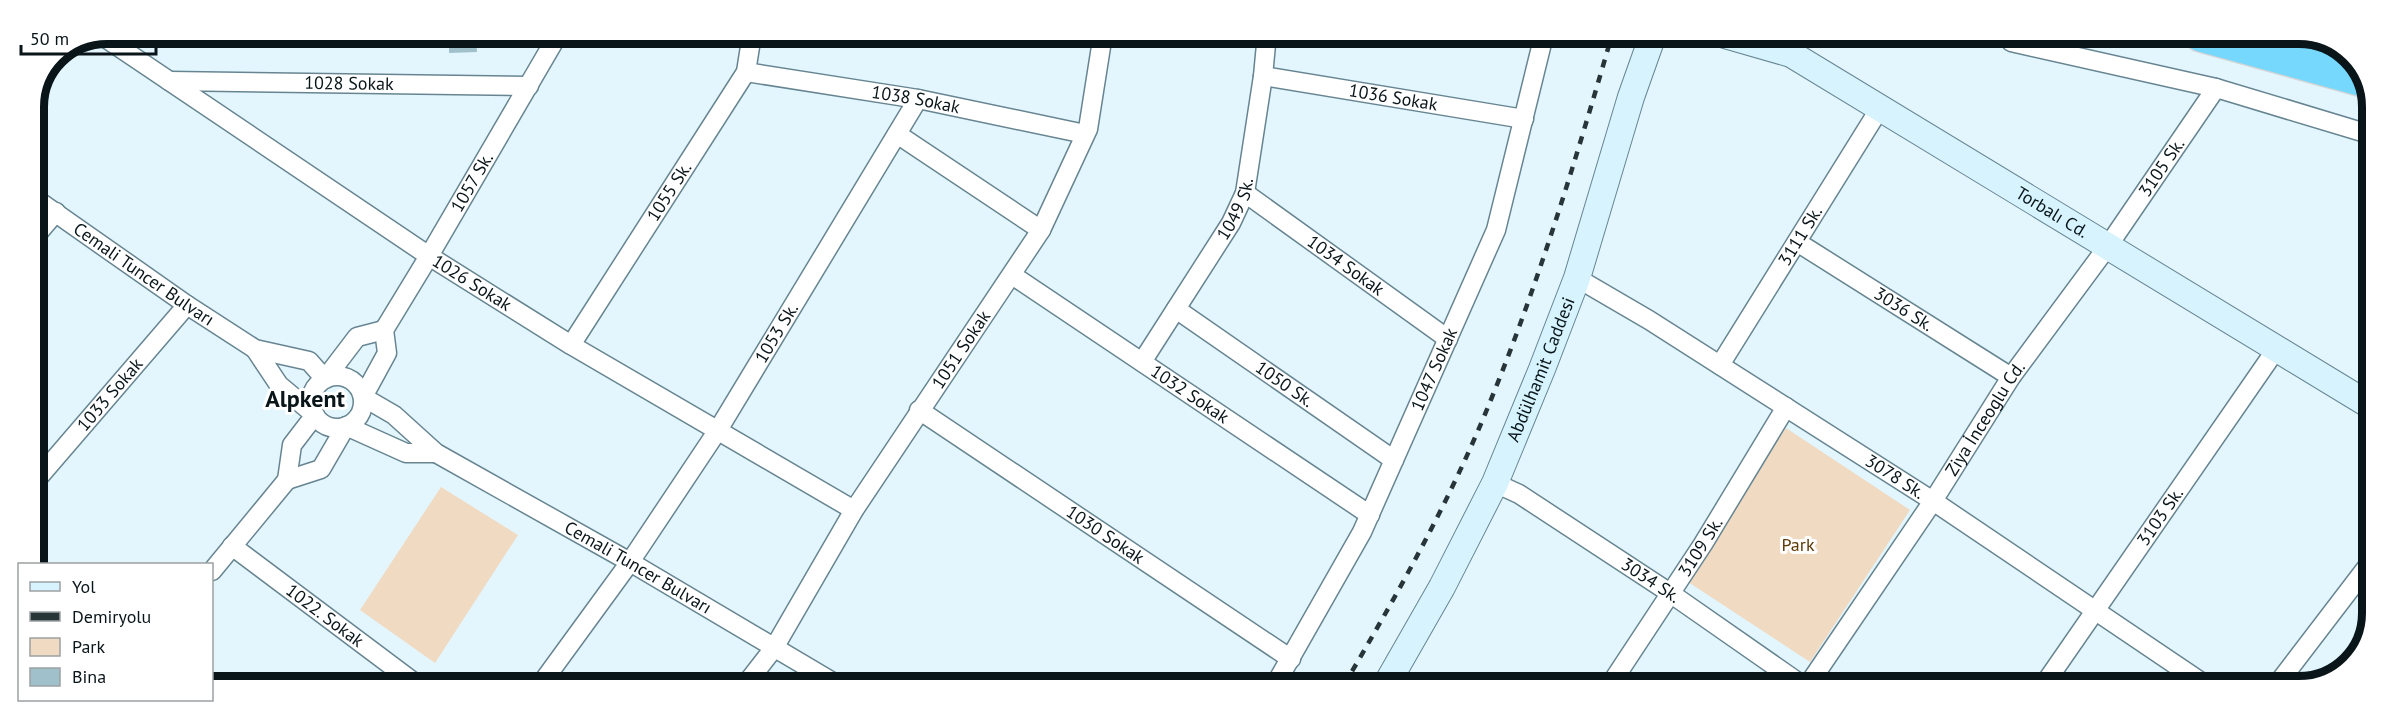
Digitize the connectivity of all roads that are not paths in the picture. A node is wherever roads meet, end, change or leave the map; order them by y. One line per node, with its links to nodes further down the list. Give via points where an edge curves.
1 (113, 43): 14 (street, 1026 Sokak)
2 (553, 43): 15 (street, 1057 Sk.)
3 (751, 43): 11 (street, 1055 Sk.)
4 (1101, 43): 22 (street, 1051 Sokak)
5 (1267, 43): 12 (street, 1049 Sk.)
6 (1542, 43): 19 (street, 1047 Sokak)
7 (1650, 43): 32 (main road, Abdülhamit Caddesi)
8 (1753, 43): 18 (main road, Torbalı Cd., via 1791,54)
9 (2015, 43): 16 (street)
10 (2230, 43): 13 (highway)
11 (746, 72): 17 (street, 1038 Sokak); 37 (street, 1055 Sk.)
12 (1263, 76): 19 (street, 1036 Sokak); 23 (street, 1049 Sk.)
13 (2354, 78)
14 (169, 81): 15 (street, 1028 Sokak); 30 (street, 1026 Sokak)
15 (529, 86): 30 (street, 1057 Sk.)
16 (2216, 88): 20 (street); 29 (street, 3105 Sk.)
17 (918, 99): 21 (street, 1053 Sk.); 22 (street, 1038 Sokak)
18 (1880, 108): 28 (street, 3111 Sk.); 29 (main road, Torbalı Cd.)
19 (1524, 119): 36 (street, 1047 Sokak, via 1496,230)
20 (2361, 132)
21 (897, 134): 27 (street); 50 (street, 1053 Sk.)
22 (1085, 134): 27 (street, 1051 Sokak)
23 (1245, 193): 34 (street, 1049 Sk., via 1231,223); 36 (street, 1034 Sokak)
24 (43, 204): 25 (street, Cemali Tuncer Bulvarı)
25 (56, 212): 26 (street); 33 (street, Cemali Tuncer Bulvarı)
26 (43, 227)
27 (1041, 230): 31 (street, 1051 Sokak)
28 (1797, 242): 41 (street, 3111 Sk.); 42 (street, 3036 Sk.)
29 (2108, 246): 38 (main road, Torbalı Cd.); 42 (street, Ziya İnceoglu Cd.)
30 (429, 256): 35 (street, 1057 Sk.); 37 (street, 1026 Sokak)
31 (1012, 275): 40 (street, 1032 Sokak); 47 (street, 1051 Sokak)
32 (1577, 278): 41 (street, 3078 Sk.); 55 (main road, Abdülhamit Caddesi)
33 (187, 305): 39 (street, Cemali Tuncer Bulvarı); 53 (street, 1033 Sokak)
34 (1176, 309): 40 (street, 1049 Sk.); 52 (street, 1050 Sk.)
35 (384, 330): 43 (street, via 357,337); 44 (street, via 387,353)
36 (1448, 339): 52 (street, 1047 Sokak)
37 (571, 345): 50 (street, 1026 Sokak)
38 (2277, 348): 45 (main road, Torbalı Cd.); 64 (street, 3103 Sk.)
39 (255, 349): 43 (street, via 309,361); 48 (street, via 279,385)
40 (1142, 362): 58 (street, 1032 Sokak)
41 (1720, 365): 46 (street, 3078 Sk.)
42 (2011, 377): 56 (street, Ziya İnceoglu Cd.)
43 (325, 379): 44 (street, via 348,378); 48 (street, via 311,398)
44 (363, 397): 49 (street, via 360,415); 51 (street, Cemali Tuncer Bulvarı, via 394,415)
45 (2362, 400)
46 (1786, 407): 56 (street, 3078 Sk.); 63 (street, 3109 Sk.)
47 (919, 410): 57 (street, 1051 Sokak); 66 (street, 1030 Sokak)
48 (315, 415): 49 (street, via 328,426); 54 (street, via 292,445)
49 (346, 426): 51 (street, via 406,453); 54 (street, via 321,469)
50 (718, 430): 57 (street, 1026 Sokak); 60 (street, 1053 Sk.)
51 (436, 453): 60 (street, Cemali Tuncer Bulvarı)
52 (1394, 460): 58 (street, 1047 Sokak)
53 (44, 472)
54 (287, 480): 59 (street)
55 (1495, 483): 63 (street, 3034 Sk., via 1519,494); 72 (main road, Abdülhamit Caddesi)
56 (1933, 501): 64 (street, 3078 Sk.); 75 (street, Ziya İnceoglu Cd.)
57 (854, 510): 65 (street, 1051 Sokak)
58 (1370, 514): 66 (street, 1047 Sokak)
59 (232, 546): 61 (street); 67 (street, 1022. Sokak)
60 (630, 562): 65 (street, Cemali Tuncer Bulvarı); 68 (street, 1053 Sk.)
61 (213, 570)
62 (2362, 574): 78 (street)
63 (1670, 593): 73 (street, 3109 Sk.); 74 (street, 3034 Sk.)
64 (2097, 610): 76 (street, 3103 Sk.); 77 (street, 3078 Sk.)
65 (774, 648): 69 (street, 1051 Sokak); 70 (street, Cemali Tuncer Bulvarı)
66 (1291, 659): 71 (street, 1047 Sokak)
67 (405, 676)
68 (547, 676)
69 (752, 676)
70 (822, 676)
71 (1281, 676)
72 (1391, 676)
73 (1616, 676)
74 (1788, 676)
75 (1815, 676)
76 (2050, 676)
77 (2193, 676)
78 (2284, 676)

